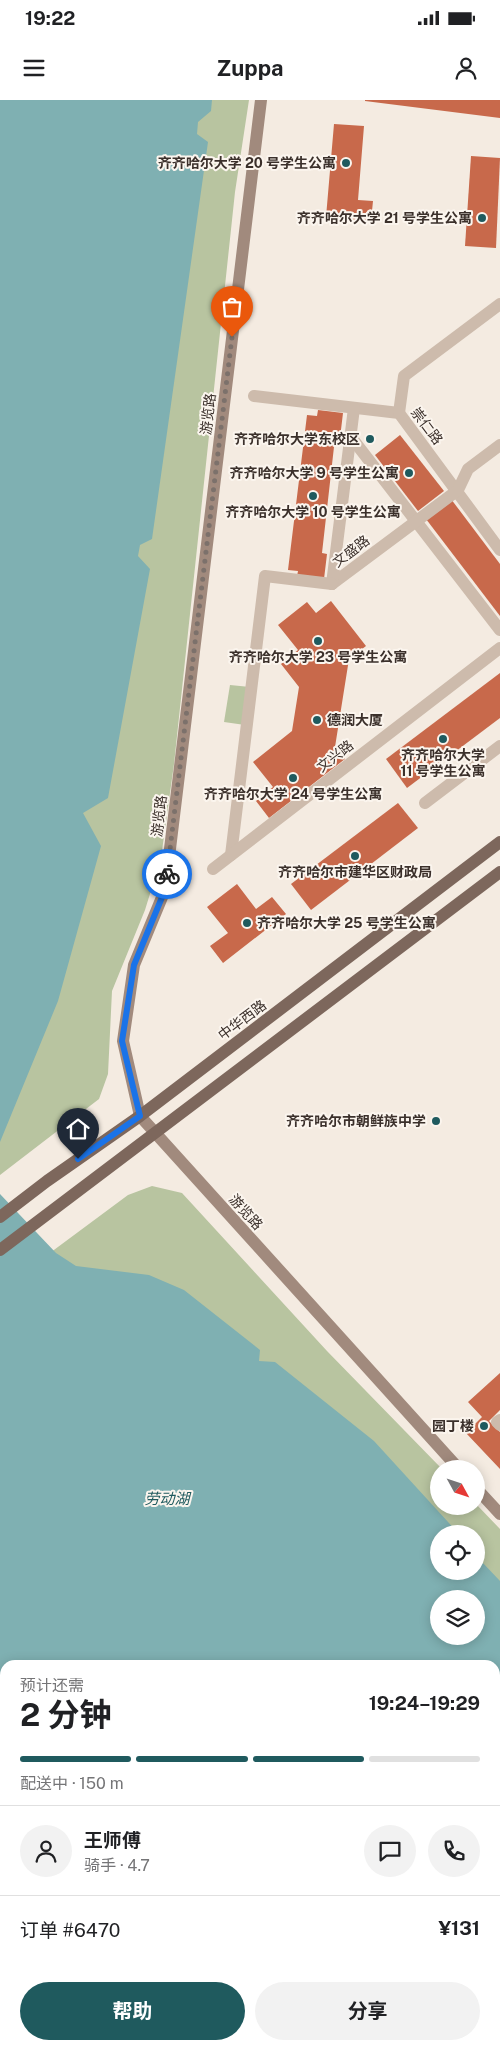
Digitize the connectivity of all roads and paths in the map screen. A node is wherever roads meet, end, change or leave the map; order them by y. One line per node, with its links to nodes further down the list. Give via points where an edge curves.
1 (261, 100): 20 (street, 游览路, via 165,890 134,965 122,1041)
2 (500, 304): 5 (street, via 404,376)
3 (254, 396): 4 (street, 崇仁路)
4 (354, 408): 5 (street, 崇仁路); 6 (street)
5 (399, 413): 8 (street, 崇仁路)
6 (351, 436): 9 (street); 11 (street)
7 (500, 445): 8 (street, 文盛路, via 468,469)
8 (457, 491): 9 (street, 文盛路); 10 (street, 崇仁路)
9 (416, 521): 11 (street, 文盛路); 12 (street)
10 (500, 550)
11 (332, 584): 17 (street, via 266,576)
12 (500, 630)
13 (500, 648): 17 (street, 文兴路)
14 (500, 746): 15 (street)
15 (425, 803)
16 (500, 842): 20 (main road, 中华西路)
17 (231, 855): 18 (street, 文兴路)
18 (213, 869)
19 (500, 872): 21 (main road)
20 (140, 1116): 21 (street, 游览路); 22 (main road, 中华西路)
21 (156, 1134): 23 (main road); 26 (street, 游览路)
22 (0, 1217)
23 (0, 1250)
24 (500, 1420): 25 (street, via 497,1422)
25 (500, 1425)
26 (451, 1460)
27 (485, 1498): 28 (street)
28 (500, 1514)

